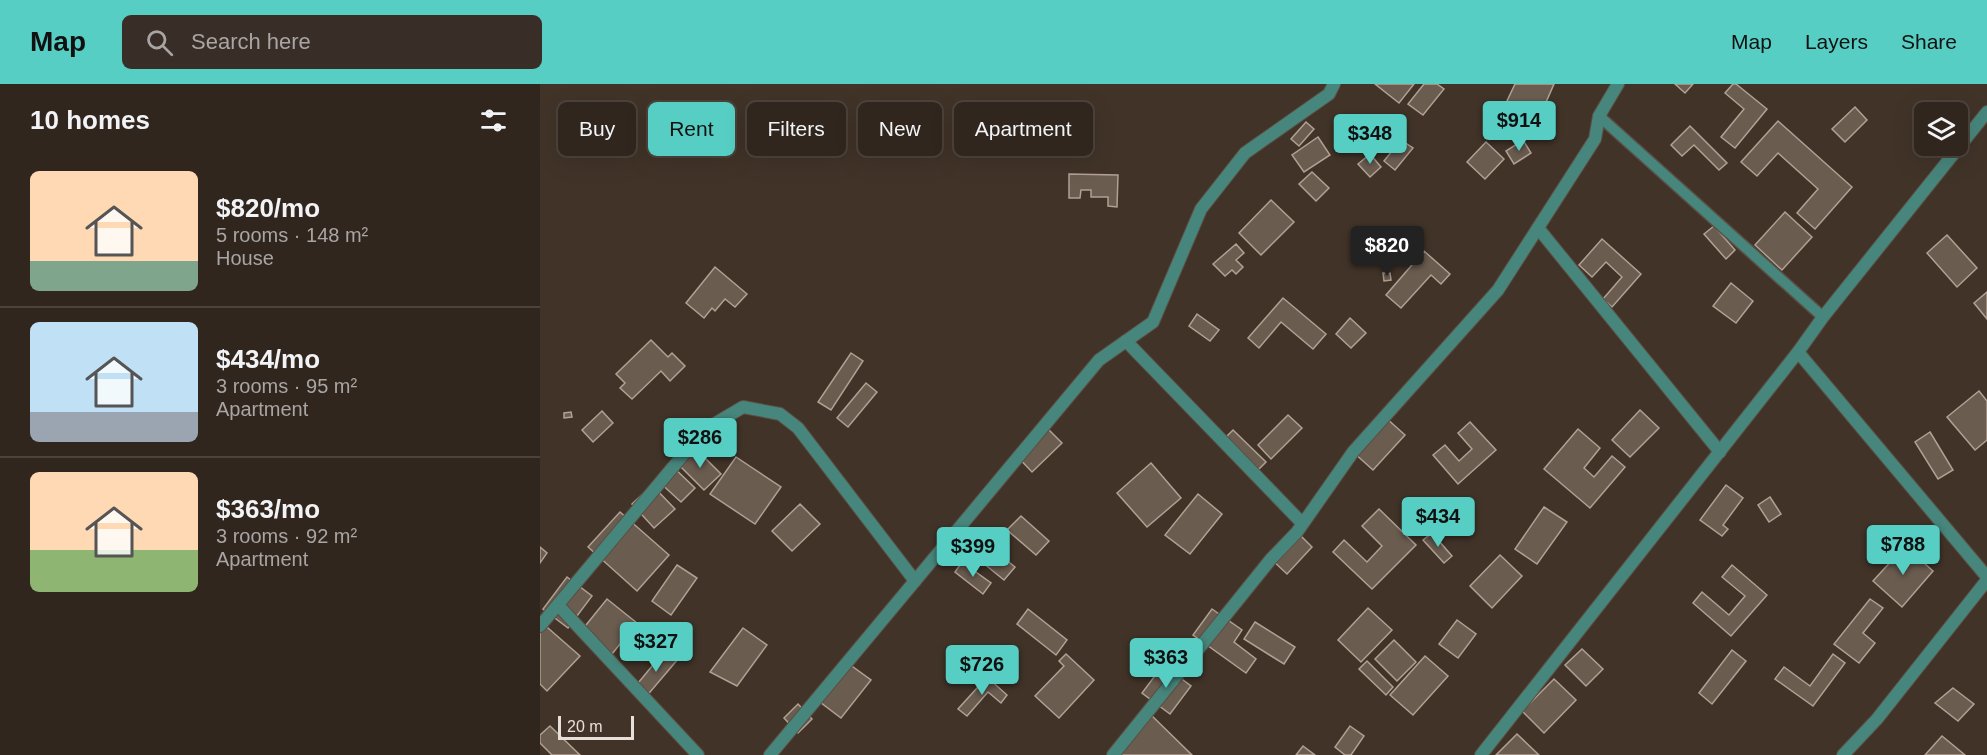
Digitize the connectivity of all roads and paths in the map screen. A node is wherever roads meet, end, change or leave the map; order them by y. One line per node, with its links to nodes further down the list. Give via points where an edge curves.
1 (1334, 84): 7 (street, via 1329,94 1245,153 1201,209 1153,322)
2 (1618, 84): 4 (street)
3 (1987, 112): 6 (street)
4 (1599, 116): 5 (street, via 1595,139); 6 (lane)
5 (1538, 228): 9 (street); 10 (street, via 1498,290 1353,452)
6 (1823, 317): 8 (street)
7 (1126, 341): 10 (street); 12 (street, via 1099,360)
8 (1798, 352): 9 (street); 11 (street)
9 (1720, 452): 18 (street)
10 (1302, 523): 17 (street)
11 (1987, 578): 19 (street, via 1877,719)
12 (915, 581): 13 (street, via 798,428 780,414 743,407 704,430); 16 (street)
13 (558, 605): 14 (street); 15 (street)
14 (540, 626)
15 (698, 755)
16 (771, 755)
17 (1113, 755)
18 (1481, 755)
19 (1844, 755)

